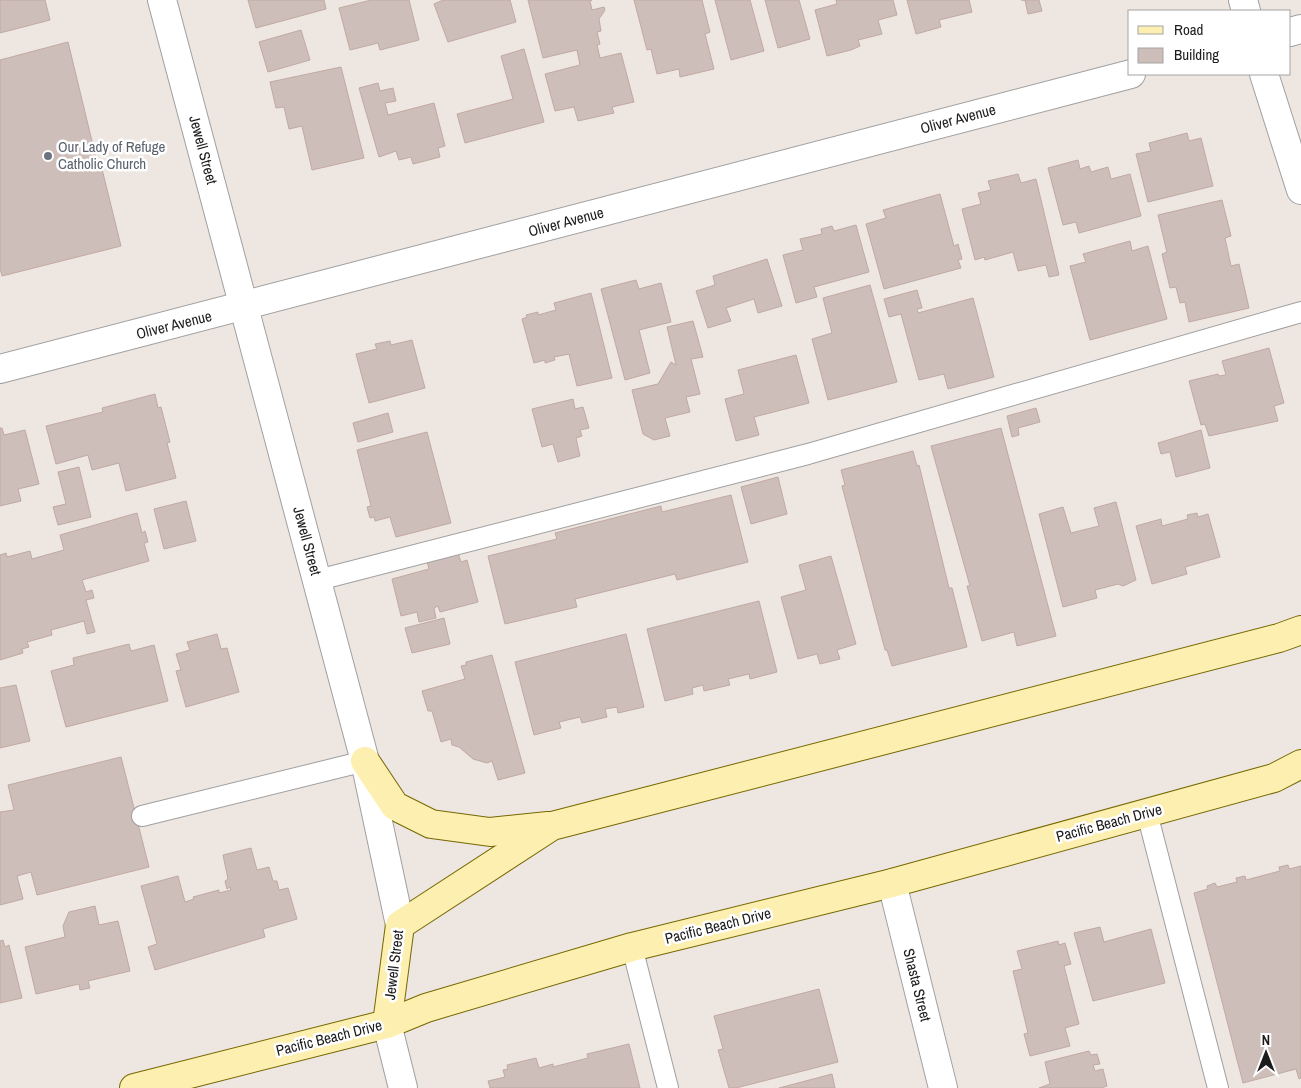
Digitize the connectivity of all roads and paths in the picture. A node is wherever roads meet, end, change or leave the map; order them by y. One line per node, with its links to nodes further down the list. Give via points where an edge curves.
1 (167, 1): 5 (street, Jewell Street)
2 (1128, 75): 5 (street, Oliver Avenue)
3 (1264, 75): 4 (street)
4 (1301, 190)
5 (245, 307): 7 (street, Oliver Avenue); 8 (street, Jewell Street)
6 (1301, 312): 8 (lane, via 808,454)
7 (0, 370)
8 (318, 580): 10 (street, Jewell Street)
9 (1301, 630): 14 (street, via 1270,641)
10 (365, 762): 13 (lane); 14 (street, via 395,806 431,824 490,832); 16 (street, Jewell Street)
11 (1301, 764): 12 (street, Pacific Beach Drive, via 1274,778)
12 (1146, 813): 15 (street, Pacific Beach Drive); 23 (lane)
13 (142, 816)
14 (552, 826): 16 (street)
15 (892, 882): 17 (street, Pacific Beach Drive); 22 (street, Shasta Street)
16 (400, 925): 18 (street, Jewell Street)
17 (632, 947): 18 (street, Pacific Beach Drive, via 426,1008); 21 (lane)
18 (387, 1024): 19 (street, Pacific Beach Drive); 20 (street, Jewell Street)
19 (134, 1088)
20 (403, 1088)
21 (668, 1088)
22 (943, 1088)
23 (1218, 1088)

